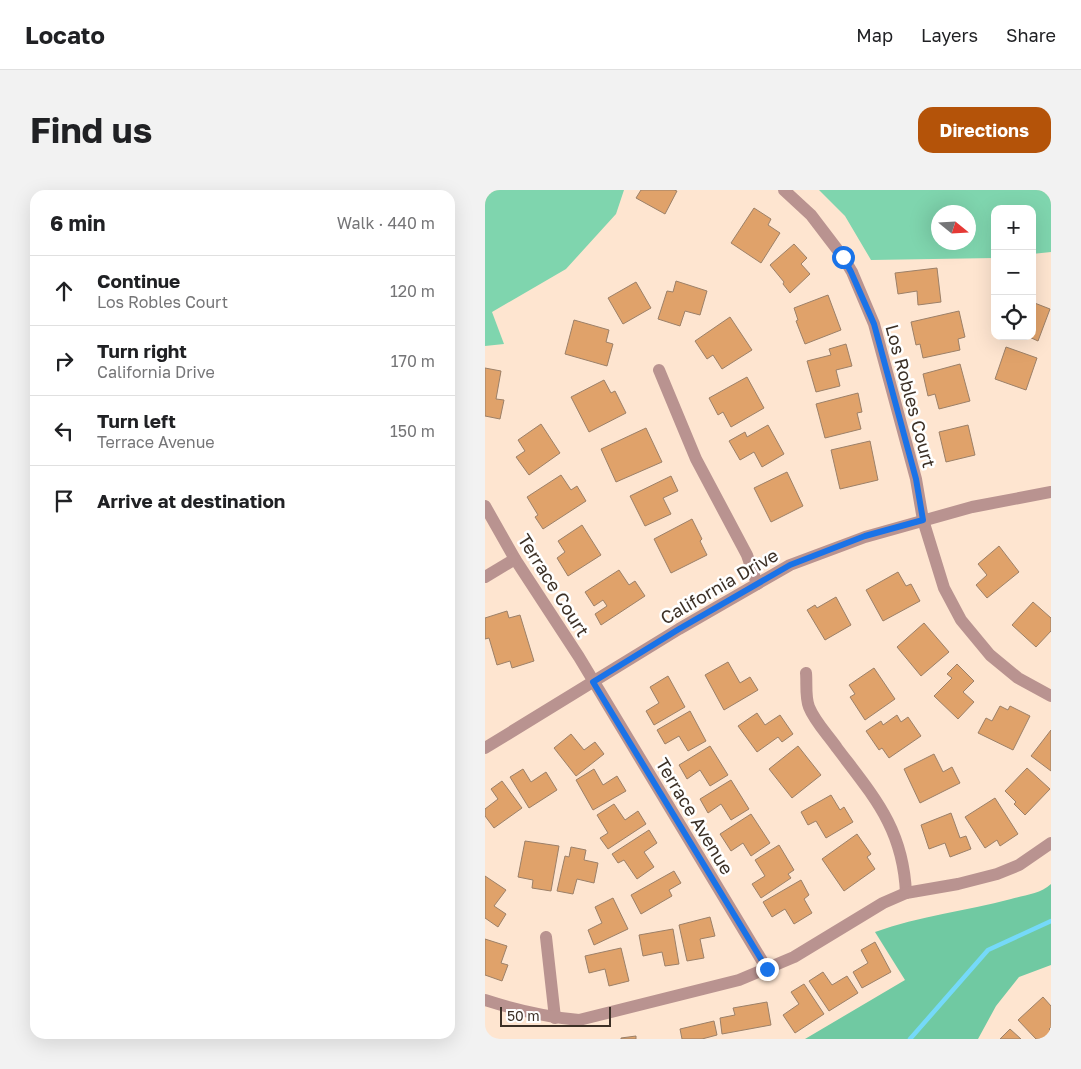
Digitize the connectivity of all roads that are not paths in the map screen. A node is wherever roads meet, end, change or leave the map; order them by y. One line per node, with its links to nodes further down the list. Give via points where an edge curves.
1 (784, 190): 5 (street, Los Robles Court, via 811,215 843,257 874,324 916,479)
2 (659, 370): 8 (street, via 696,459 747,555)
3 (1051, 492): 5 (street, California Drive)
4 (485, 506): 6 (street, Terrace Court)
5 (923, 520): 8 (street, California Drive, via 865,536 790,565); 11 (street, Los Robles Court, via 944,588 961,620 990,655 1018,678)
6 (515, 559): 7 (street); 10 (street, Terrace Court)
7 (485, 577)
8 (757, 584): 10 (street, California Drive)
9 (806, 673): 14 (street, via 809,706 882,809 898,844)
10 (593, 682): 12 (street, California Drive); 16 (street, Terrace Avenue)
11 (1051, 696)
12 (485, 748)
13 (1051, 843): 14 (street, via 1019,865 997,874)
14 (906, 893): 16 (street)
15 (546, 937): 18 (street)
16 (767, 969): 18 (street, via 739,980 595,1017 579,1020)
17 (485, 1000): 18 (street, via 521,1012)
18 (555, 1018)

